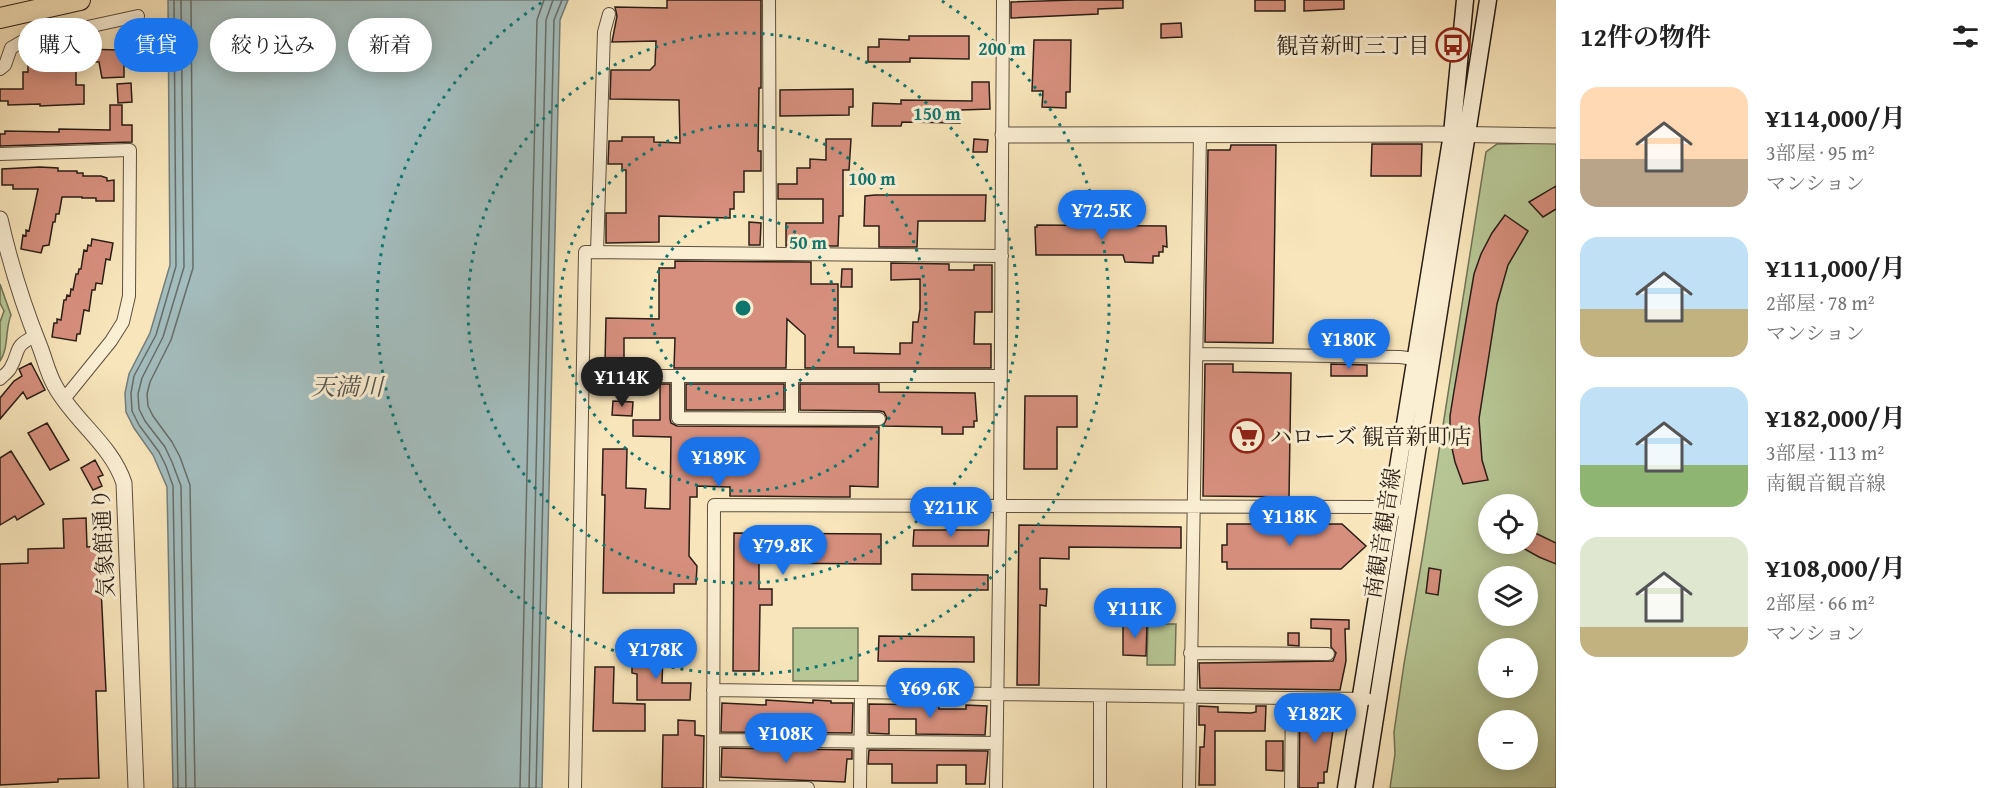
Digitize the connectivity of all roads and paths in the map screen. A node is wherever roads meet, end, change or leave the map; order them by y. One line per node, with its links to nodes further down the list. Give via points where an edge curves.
1 (80, 0): 8 (highway)
2 (769, 0): 17 (street)
3 (1003, 0): 12 (street)
4 (1465, 0): 11 (main road, 南観音観音線, via 1459,47)
5 (1488, 0): 11 (main road, 南観音観音線)
6 (609, 14): 16 (street, via 604,32)
7 (138, 16): 9 (street, via 23,41 11,48)
8 (0, 18)
9 (0, 69)
10 (1200, 134): 11 (street); 12 (street); 20 (street)
11 (1460, 134): 13 (street); 21 (main road, 南観音観音線); 22 (main road, 南観音観音線)
12 (1003, 135): 18 (street)
13 (1556, 136)
14 (0, 154): 28 (street, via 130,150 129,296 123,322)
15 (0, 219): 19 (street, 気象館通り, via 20,297)
16 (597, 252): 17 (street); 23 (street, via 585,252)
17 (771, 254): 18 (street)
18 (1002, 256): 26 (street)
19 (35, 336): 27 (street, via 17,349 10,368); 28 (street, 気象館通り)
20 (1198, 354): 21 (street); 32 (street)
21 (1414, 359): 22 (street); 33 (main road, 南観音観音線)
22 (1432, 362): 34 (main road, 南観音観音線)
23 (584, 376): 24 (street); 49 (street)
24 (678, 376): 25 (street); 29 (street, via 678,418)
25 (792, 376): 26 (street); 29 (street)
26 (1001, 376): 31 (street)
27 (0, 379)
28 (64, 399): 48 (street, 気象館通り, via 108,451 124,483)
29 (792, 418): 30 (street)
30 (879, 418)
31 (1000, 506): 32 (street); 37 (street, via 714,505); 39 (street)
32 (1194, 506): 33 (street); 35 (street)
33 (1391, 509): 34 (street); 43 (main road, 南観音観音線)
34 (1408, 511): 43 (main road, 南観音観音線)
35 (1190, 653): 36 (street); 41 (street)
36 (1328, 654)
37 (712, 690): 38 (street); 44 (street)
38 (861, 693): 39 (street); 45 (street)
39 (998, 695): 40 (street); 46 (street)
40 (1100, 696): 41 (street); 53 (street)
41 (1190, 697): 42 (street); 54 (street)
42 (1292, 699): 43 (street); 55 (street)
43 (1369, 699): 56 (main road, 南観音観音線); 57 (main road, 南観音観音線)
44 (713, 740): 45 (street); 47 (street)
45 (861, 743): 46 (street); 51 (street)
46 (996, 743): 52 (street)
47 (713, 787): 50 (street)
48 (136, 788)
49 (575, 788)
50 (808, 788)
51 (860, 788)
52 (996, 788)
53 (1100, 788)
54 (1189, 788)
55 (1291, 788)
56 (1346, 788)
57 (1364, 788)

